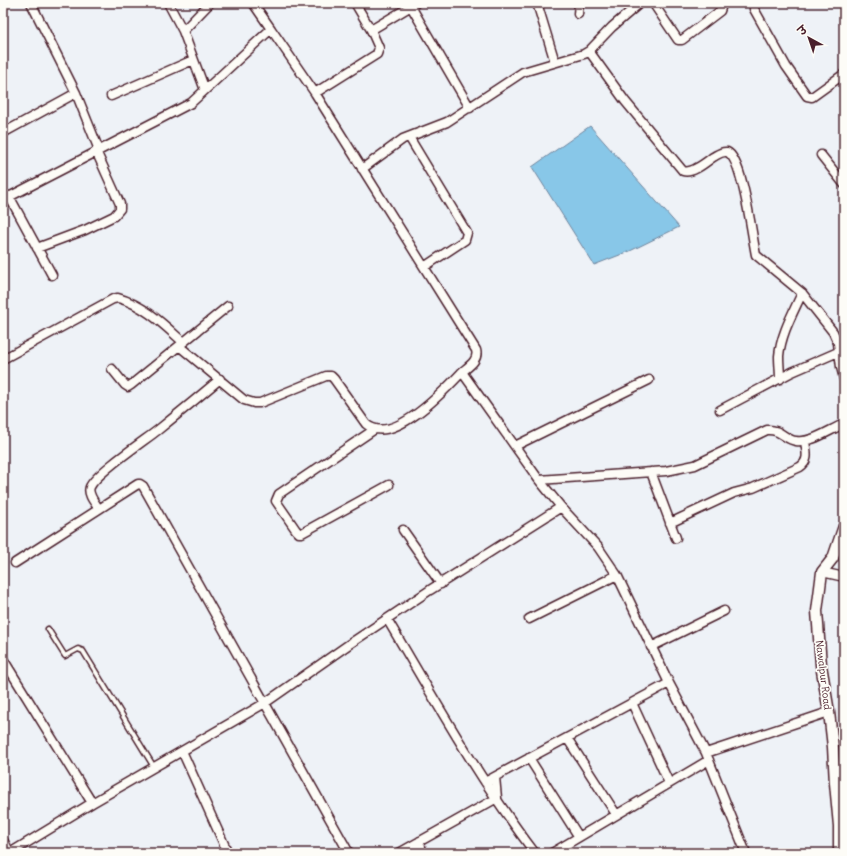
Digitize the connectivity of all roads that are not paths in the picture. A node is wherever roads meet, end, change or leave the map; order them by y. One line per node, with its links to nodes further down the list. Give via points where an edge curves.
1 (31, 3): 22 (street)
2 (168, 3): 16 (street)
3 (210, 3): 16 (street)
4 (253, 3): 14 (street)
5 (355, 3): 15 (street)
6 (537, 3): 19 (street)
7 (579, 3): 13 (street)
8 (640, 3): 17 (street)
9 (653, 3): 10 (street, via 678,40 682,40 720,11)
10 (720, 3)
11 (412, 4): 15 (street); 25 (street)
12 (754, 9): 20 (street, via 786,66 807,96 812,97)
13 (578, 14)
14 (271, 29): 21 (street); 23 (street)
15 (371, 30): 23 (street, via 379,48 377,54)
16 (182, 31): 18 (street)
17 (589, 50): 19 (street); 36 (street, via 625,101 683,171 690,171 719,153 727,152 731,155 744,187 756,255)
18 (193, 60): 21 (street); 24 (street)
19 (555, 62): 25 (street, via 511,78)
20 (844, 74)
21 (205, 90): 28 (street, via 191,103)
22 (76, 93): 26 (street); 28 (street)
23 (315, 93): 30 (street)
24 (111, 96)
25 (470, 108): 27 (street, via 447,122)
26 (3, 133)
27 (408, 137): 30 (street); 34 (street, via 468,233 465,240)
28 (98, 150): 32 (street); 33 (street, via 120,204 119,212 85,230)
29 (821, 155): 31 (street)
30 (362, 169): 34 (street)
31 (844, 184)
32 (6, 198): 33 (street)
33 (37, 248): 35 (street)
34 (424, 267): 42 (street, via 476,350 476,359)
35 (52, 275)
36 (802, 293): 39 (street, via 833,332 838,343); 44 (street, via 784,334 779,357)
37 (228, 306): 38 (street)
38 (181, 344): 40 (street, via 159,320 118,298); 41 (street, via 128,387); 43 (street)
39 (838, 352): 44 (street); 45 (street)
40 (3, 359)
41 (112, 368)
42 (462, 372): 49 (street, via 431,404 399,425); 51 (street)
43 (220, 379): 49 (street, via 244,400 260,403 331,376 366,424); 56 (street, via 107,469 92,484 90,495)
44 (780, 379): 47 (street)
45 (844, 379)
46 (649, 380): 51 (street)
47 (720, 410)
48 (844, 424): 50 (street)
49 (375, 429): 54 (street, via 279,494 276,501 296,530 302,533)
50 (805, 441): 52 (street, via 795,441 778,431 767,430 695,465); 57 (street, via 807,458 800,467 753,488 734,492)
51 (514, 446): 53 (street)
52 (651, 472): 53 (street); 57 (street)
53 (539, 480): 55 (street)
54 (389, 485)
55 (561, 507): 63 (street, via 598,547); 65 (street)
56 (99, 509): 61 (street); 73 (street, via 138,484 143,486)
57 (670, 523): 60 (street)
58 (844, 526): 62 (street, Nawalpur Road, via 833,558)
59 (403, 530): 65 (street)
60 (676, 538)
61 (15, 563)
62 (822, 572): 64 (street); 75 (street, Nawalpur Road, via 817,611 821,665)
63 (617, 575): 68 (street); 70 (street)
64 (844, 577)
65 (441, 584): 67 (street)
66 (724, 611): 70 (street)
67 (387, 619): 73 (street); 82 (street)
68 (529, 619)
69 (48, 629): 80 (lane, via 65,656 78,649 83,651)
70 (651, 646): 72 (street)
71 (3, 659): 85 (street)
72 (669, 683): 74 (street); 78 (street)
73 (265, 703): 77 (street); 92 (street)
74 (632, 703): 76 (street); 83 (street)
75 (829, 712): 78 (street); 98 (street, Nawalpur Road)
76 (567, 738): 79 (street); 86 (street)
77 (182, 751): 80 (street); 91 (street)
78 (708, 756): 83 (street); 97 (street)
79 (529, 758): 81 (street); 87 (street)
80 (154, 767): 85 (street)
81 (495, 777): 82 (street); 84 (street)
82 (485, 782): 84 (street)
83 (669, 783): 86 (street)
84 (497, 798): 89 (street); 95 (street)
85 (92, 803): 90 (street)
86 (616, 814): 87 (street)
87 (580, 837): 96 (street)
88 (3, 840): 90 (street)
89 (420, 841): 93 (street); 94 (street)
90 (10, 853)
91 (228, 853)
92 (348, 853)
93 (399, 853)
94 (422, 853)
95 (535, 853)
96 (552, 853)
97 (746, 853)
98 (839, 853)

